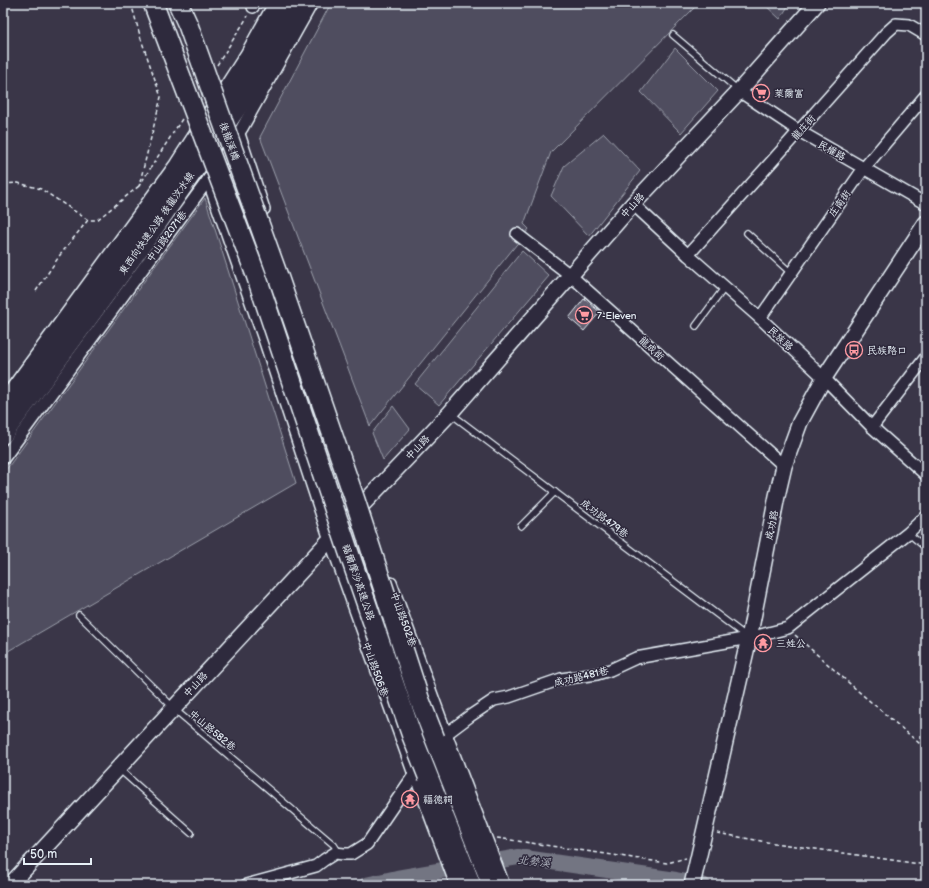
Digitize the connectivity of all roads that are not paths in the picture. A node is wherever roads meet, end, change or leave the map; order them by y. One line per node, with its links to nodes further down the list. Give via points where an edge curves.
1 (153, 3): 57 (highway, 福爾摩沙高速公路, bridge, via 256,275 412,736)
2 (178, 3): 23 (highway, 後龍溪橋, bridge)
3 (280, 3): 29 (highway, 東西向快速公路 後龍汶水線, via 250,57 179,166)
4 (296, 3): 32 (highway, 東西向快速公路 後龍汶水線, via 235,110 148,236)
5 (312, 3): 12 (street, 中山路2071巷)
6 (817, 3): 9 (main road, 中山路)
7 (673, 35): 9 (lane)
8 (926, 35): 11 (street, 龍庄街, via 909,25 896,24)
9 (739, 92): 11 (street, 民權路); 15 (main road, 中山路)
10 (926, 95): 13 (street, 庄南街)
11 (799, 131): 13 (street, 民權路); 20 (street, 龍庄街)
12 (238, 134): 14 (street, 中山路2071巷); 37 (street, 中山路502巷)
13 (864, 168): 16 (street, 民權路); 21 (street, 庄南街)
14 (208, 180): 33 (street, 中山路2071巷); 41 (street, 中山路506巷)
15 (633, 204): 20 (street, 民族路); 22 (main road, 中山路)
16 (926, 204)
17 (926, 223): 28 (main road, 成功路)
18 (747, 233): 21 (lane)
19 (517, 234): 22 (street, 龍成街)
20 (688, 254): 24 (street, 民族路)
21 (791, 273): 25 (street, 庄南街)
22 (570, 275): 30 (main road, 中山路); 34 (street, 龍成街)
23 (279, 279): 58 (highway, 福爾摩沙高速公路, bridge, via 356,500 419,698)
24 (725, 287): 25 (street, 民族路); 26 (lane)
25 (760, 318): 28 (street, 民族路)
26 (696, 326)
27 (926, 357): 31 (street)
28 (824, 378): 31 (street, 民族路); 34 (main road, 成功路, via 800,422)
29 (3, 407)
30 (450, 413): 36 (lane, 成功路479巷); 37 (main road, 中山路)
31 (872, 427): 35 (street, 民族路)
32 (3, 434)
33 (3, 459)
34 (784, 466): 44 (main road, 成功路)
35 (926, 475)
36 (555, 492): 39 (lane); 44 (lane, 成功路479巷)
37 (363, 504): 41 (main road, 中山路); 46 (street, 中山路502巷)
38 (926, 516): 40 (street)
39 (521, 526)
40 (908, 533): 42 (lane); 44 (street, 成功路481巷, via 788,628)
41 (330, 540): 45 (main road, 中山路); 48 (street, 中山路506巷)
42 (926, 548)
43 (79, 615): 45 (lane, 中山路582巷)
44 (749, 638): 46 (street, 成功路481巷, via 636,658 597,674 561,679 494,700); 60 (main road, 成功路)
45 (174, 707): 47 (main road, 中山路); 53 (lane, 中山路582巷, via 334,845)
46 (448, 735): 48 (street, 成功路481巷); 49 (lane, via 478,806); 59 (street, 中山路502巷, bridge)
47 (118, 768): 52 (lane); 54 (main road, 中山路)
48 (414, 775): 53 (street, 成功路481巷, via 367,844 351,854); 56 (street, 中山路506巷, bridge)
49 (460, 815)
50 (453, 818): 51 (lane)
51 (428, 830)
52 (191, 833)
53 (340, 854): 55 (street, 成功路481巷, via 335,853 316,866)
54 (10, 885)
55 (246, 885)
56 (456, 885)
57 (471, 885)
58 (492, 885)
59 (504, 885)
60 (692, 885)

